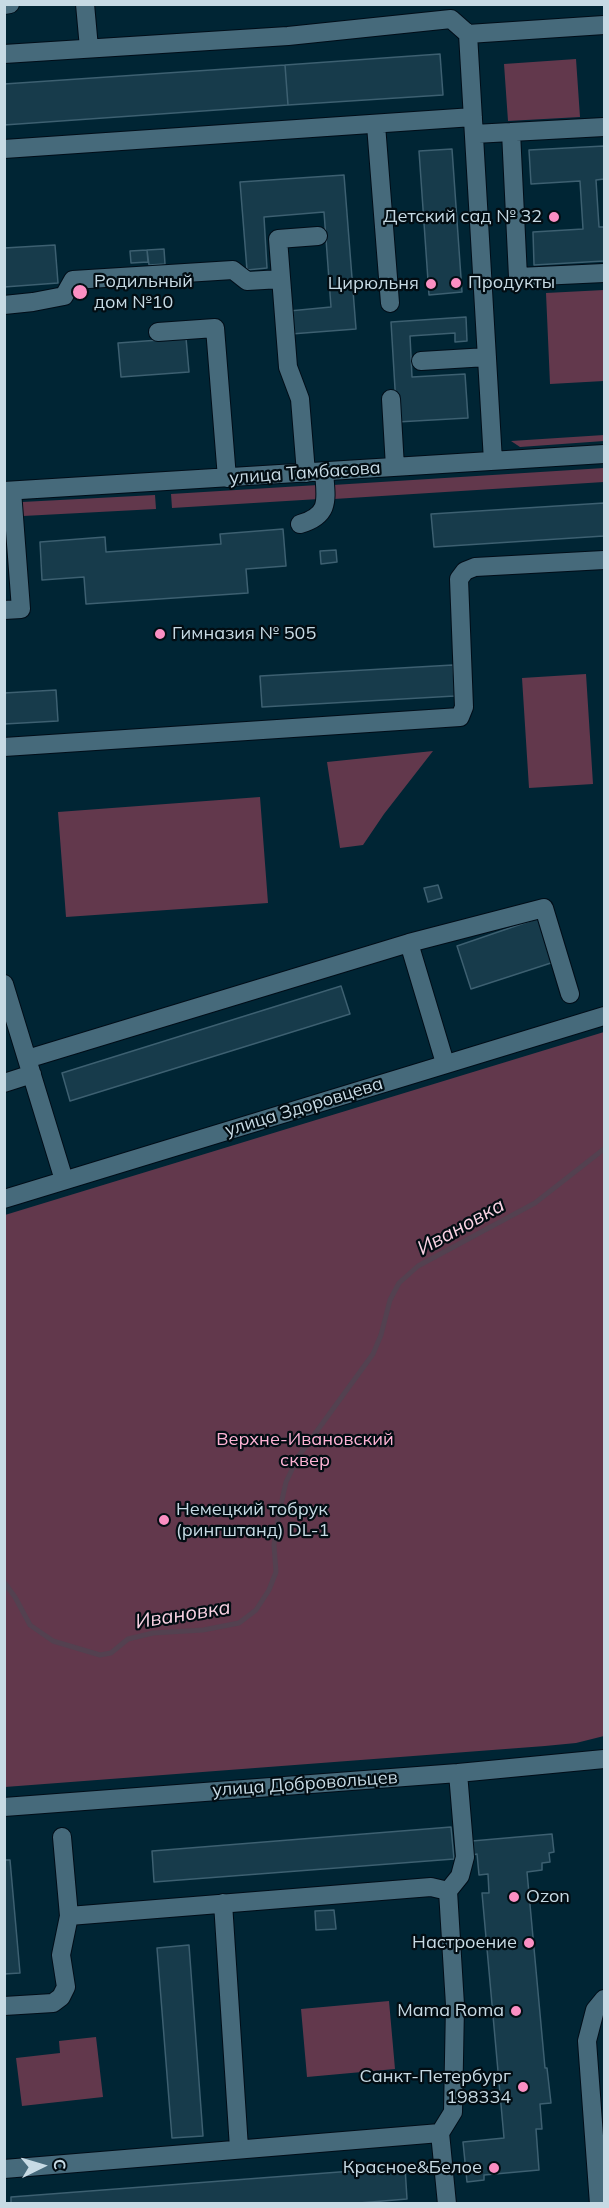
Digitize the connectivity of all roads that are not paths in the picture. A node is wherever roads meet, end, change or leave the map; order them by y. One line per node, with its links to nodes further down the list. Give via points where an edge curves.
1 (10, 4): 3 (street)
2 (85, 4): 7 (street)
3 (4, 5)
4 (451, 12): 6 (street); 7 (street, via 288,36)
5 (604, 25): 6 (street)
6 (468, 34): 10 (street)
7 (89, 48): 8 (street)
8 (4, 54)
9 (376, 125): 10 (street); 13 (street); 17 (street)
10 (474, 126): 12 (street); 20 (street)
11 (604, 127): 12 (street)
12 (511, 132): 15 (street, via 518,277)
13 (4, 149)
14 (318, 236): 16 (street, via 278,239)
15 (604, 273)
16 (281, 279): 18 (street, via 247,281 233,270 73,280 64,296); 27 (street, via 288,367 300,399)
17 (390, 303)
18 (4, 305)
19 (158, 332): 28 (street, via 215,328)
20 (487, 357): 21 (street); 24 (street)
21 (421, 361)
22 (391, 399): 25 (street)
23 (604, 454): 24 (street, улица Тамбасова)
24 (493, 461): 25 (street, улица Тамбасова)
25 (395, 467): 26 (street, улица Тамбасова)
26 (324, 472): 27 (street, улица Тамбасова); 30 (street, via 326,503 321,513)
27 (306, 473): 28 (street, улица Тамбасова)
28 (227, 478): 29 (street, улица Тамбасова)
29 (8, 491): 32 (street, via 21,609)
30 (300, 524)
31 (604, 560): 33 (street, via 475,567 465,571 459,579 464,707 460,717)
32 (4, 610)
33 (4, 747)
34 (409, 943): 36 (street, via 544,908); 38 (street); 39 (street, via 319,969)
35 (4, 984): 39 (street)
36 (570, 994)
37 (604, 1016): 38 (street, улица Здоровцева)
38 (445, 1064): 41 (street, улица Здоровцева)
39 (30, 1067): 40 (street); 41 (street)
40 (4, 1083)
41 (64, 1180): 42 (street, улица Здоровцева)
42 (4, 1199)
43 (604, 1759): 44 (street, улица Добровольцев)
44 (458, 1773): 45 (street, улица Добровольцев); 47 (street, via 465,1857 460,1876)
45 (4, 1807)
46 (62, 1837): 49 (street)
47 (448, 1891): 48 (street, via 431,1887); 52 (street, via 455,2005 453,2112)
48 (223, 1903): 49 (street); 53 (street)
49 (69, 1916): 51 (street, via 61,1955 66,1987 62,1997 53,2003)
50 (604, 1999): 56 (street, via 595,2010 587,2041)
51 (4, 2006)
52 (440, 2133): 53 (street); 55 (street)
53 (239, 2148): 54 (street)
54 (4, 2169)
55 (447, 2204)
56 (599, 2204)

